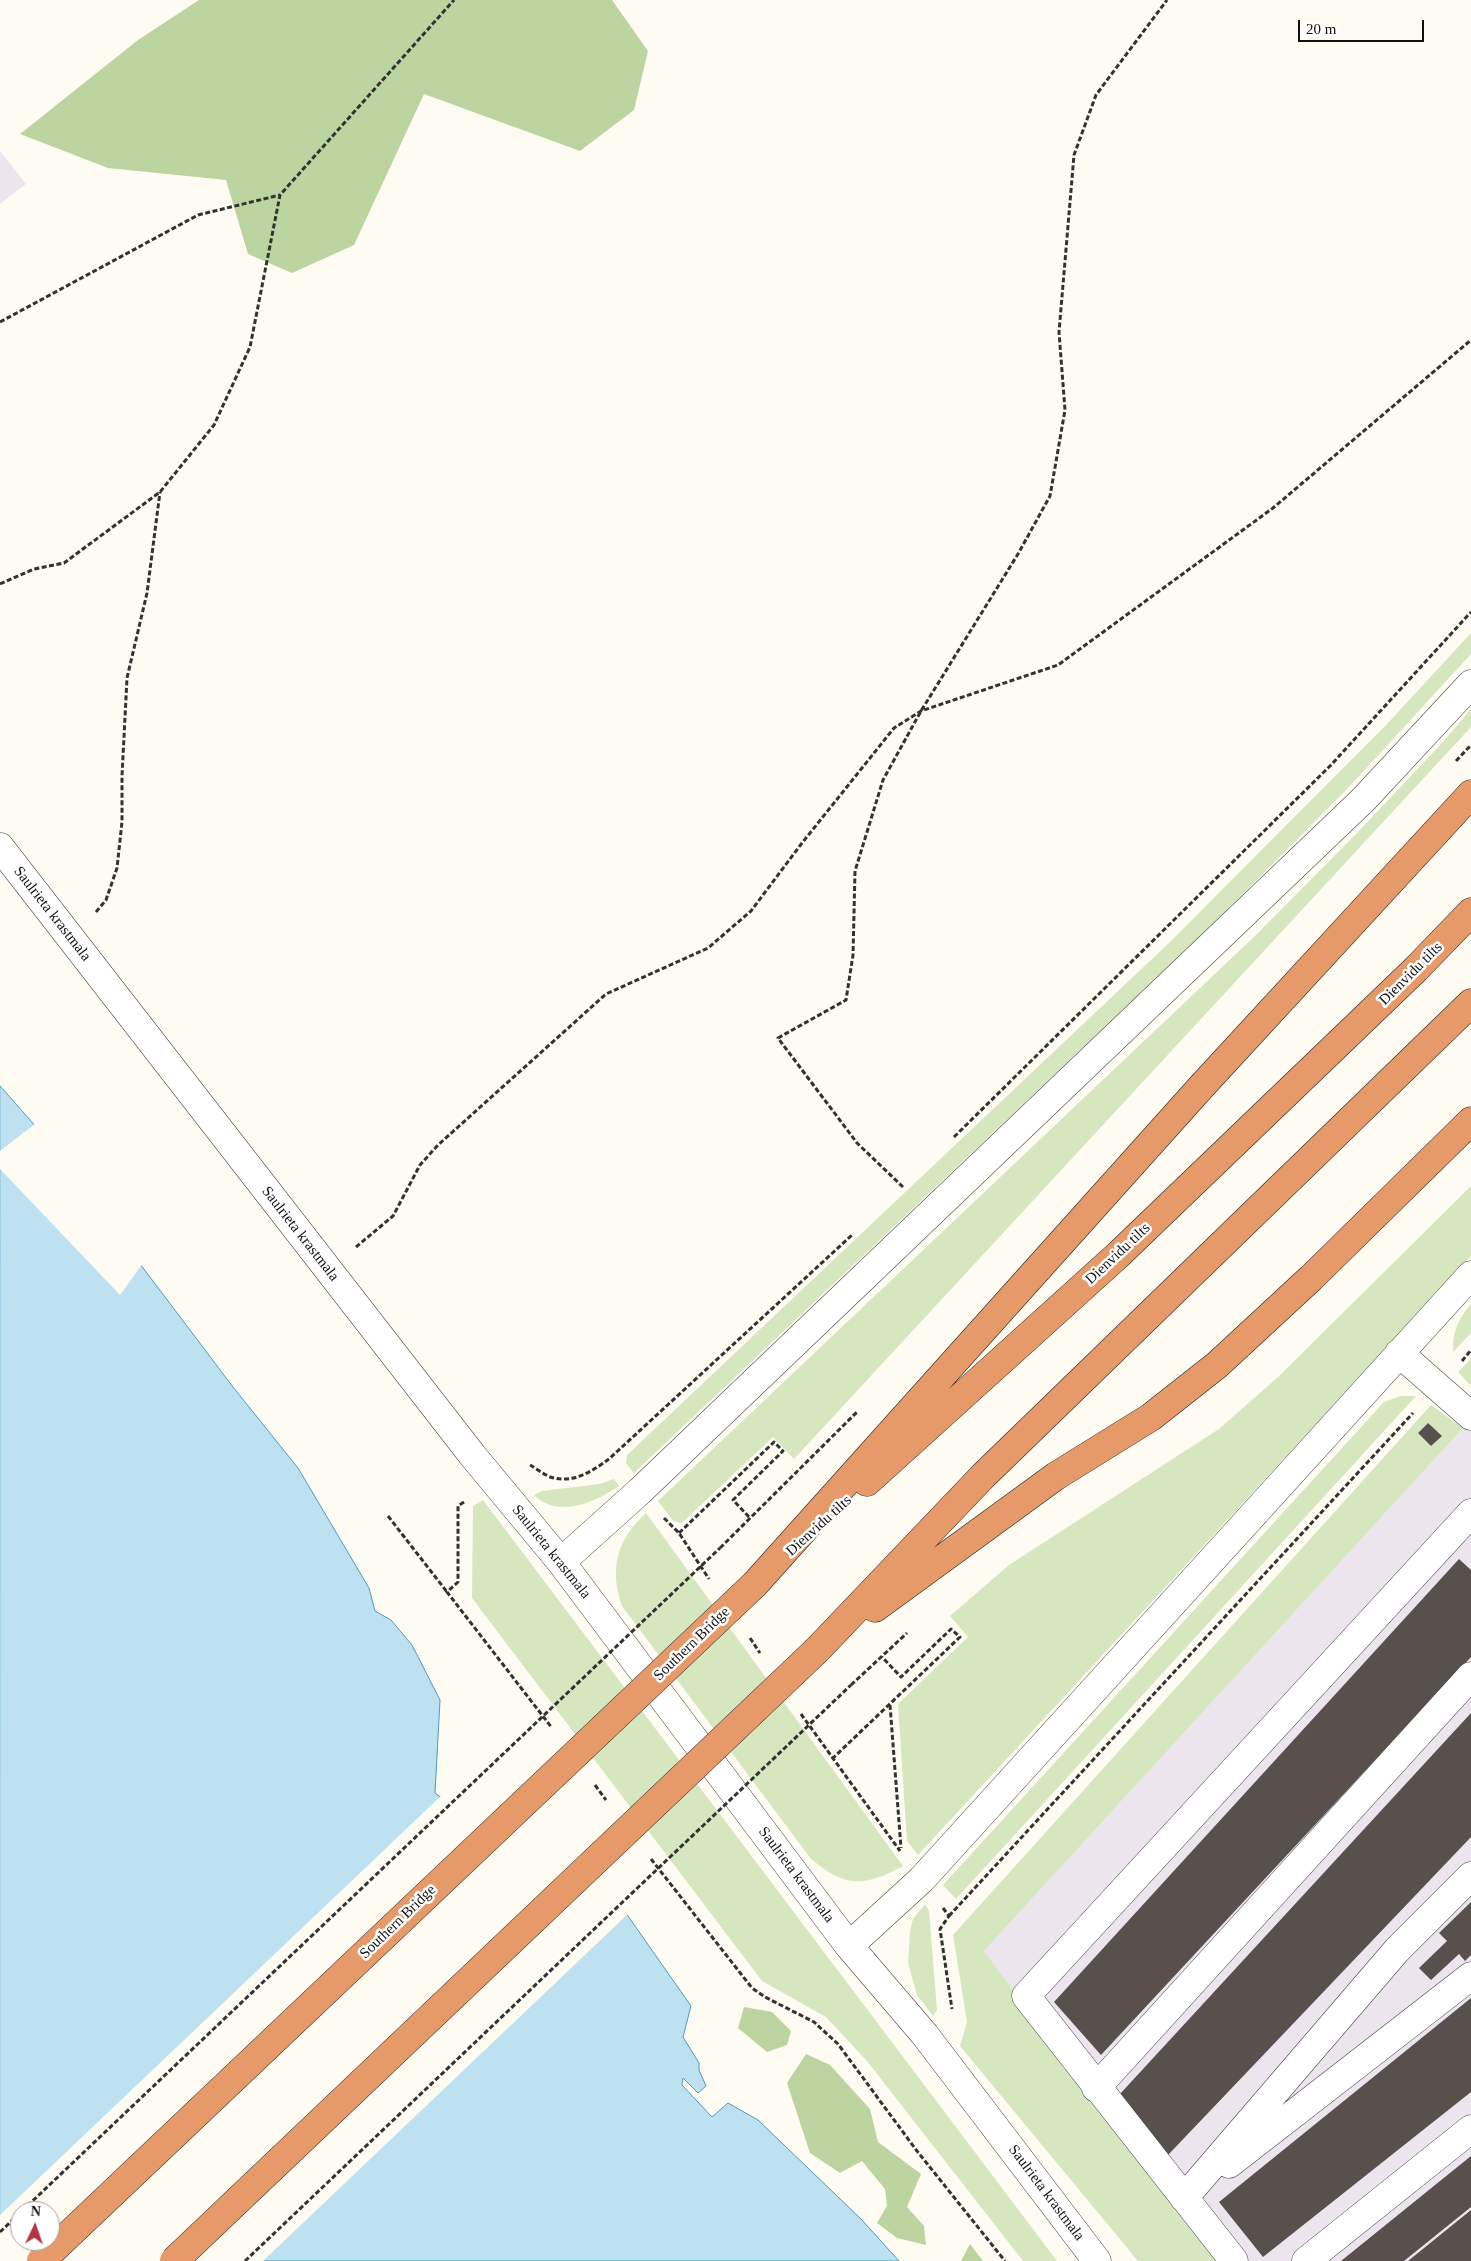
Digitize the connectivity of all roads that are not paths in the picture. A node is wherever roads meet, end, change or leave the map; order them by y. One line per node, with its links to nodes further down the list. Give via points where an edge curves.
1 (1471, 684): 11 (street, via 1364,799 640,1491)
2 (1471, 794): 12 (highway, via 1202,1086)
3 (0, 847): 11 (street, Saulrieta krastmala, via 473,1456)
4 (1471, 912): 12 (highway, Dienvidu tilts, via 1416,969 1118,1255)
5 (1471, 1003): 13 (highway, via 983,1476)
6 (1471, 1120): 13 (highway, via 1311,1278 1217,1365 1151,1418 1056,1476)
7 (1471, 1275): 8 (street)
8 (1399, 1353): 9 (street); 16 (street, via 922,1880)
9 (1471, 1416)
10 (1471, 1513): 18 (street, via 1026,1996)
11 (561, 1562): 16 (street, Saulrieta krastmala)
12 (755, 1584): 21 (highway, Southern Bridge, bridge)
13 (817, 1650): 22 (highway, bridge)
14 (1471, 1676): 18 (street)
15 (1471, 1876): 20 (street, via 1397,1950)
16 (849, 1946): 23 (street, Saulrieta krastmala, via 925,2035)
17 (1471, 1976): 20 (street)
18 (1096, 2088): 20 (street)
19 (1471, 2129): 25 (street)
20 (1184, 2198): 24 (street)
21 (42, 2261)
22 (174, 2261)
23 (1097, 2261)
24 (1234, 2261)
25 (1306, 2261)

